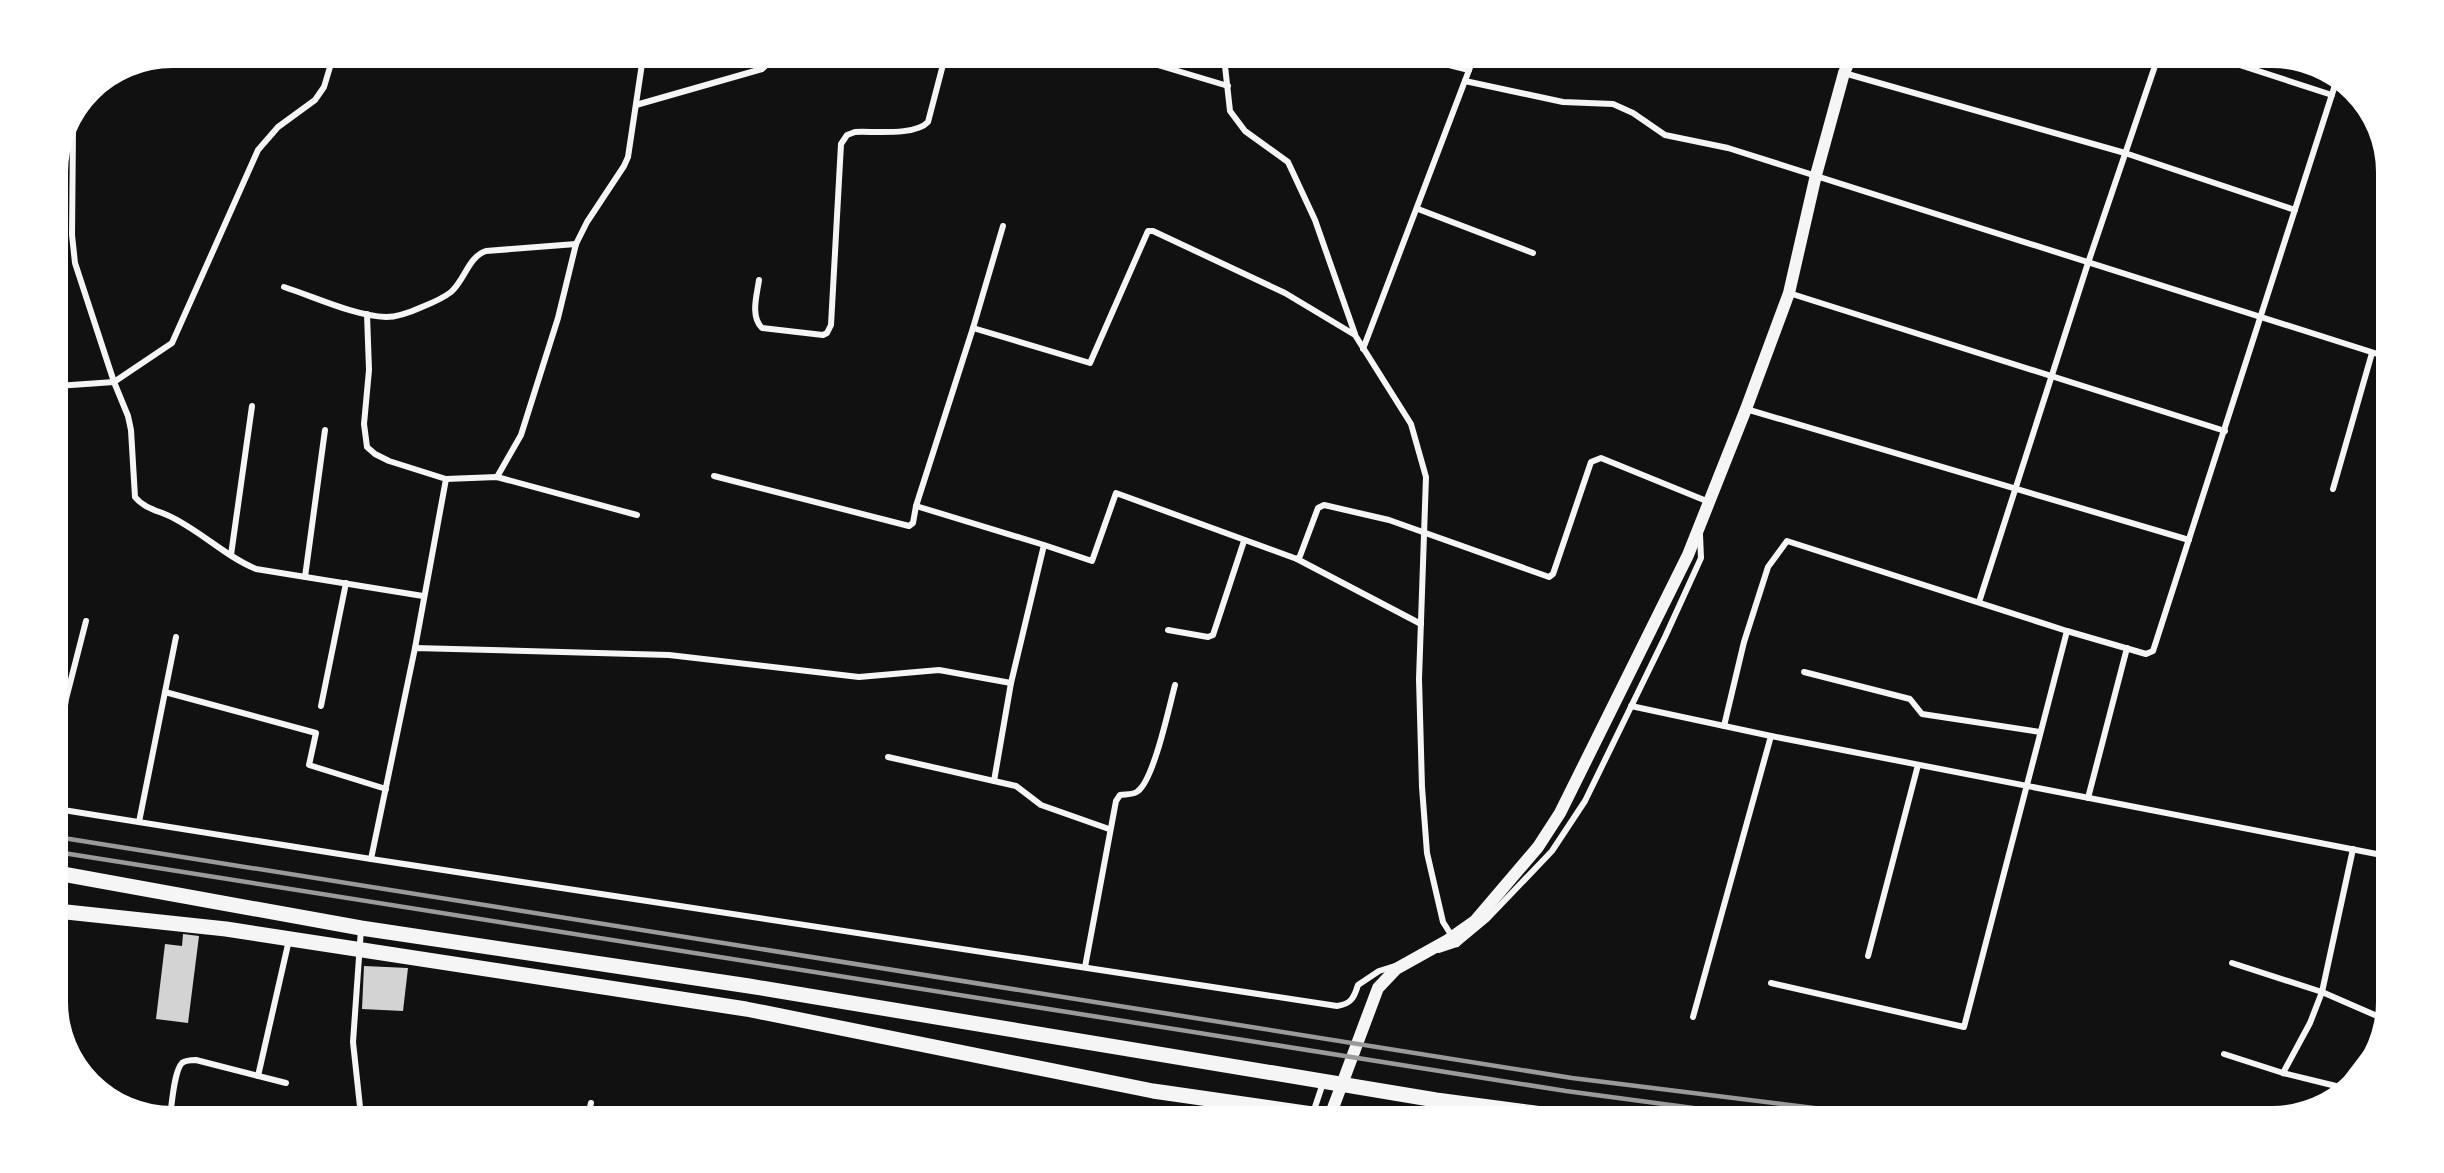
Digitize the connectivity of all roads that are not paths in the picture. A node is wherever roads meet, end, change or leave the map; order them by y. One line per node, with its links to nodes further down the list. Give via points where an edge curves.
1 (330, 68): 38 (street, via 315,100 278,127 258,150 172,343)
2 (641, 68): 17 (street)
3 (763, 68): 17 (street)
4 (942, 68): 27 (street, via 928,122 922,128 855,132 841,144 831,325 827,333 762,328 755,313)
5 (1168, 68): 14 (street)
6 (1226, 68): 14 (street)
7 (1461, 68): 11 (street)
8 (1846, 68): 12 (main road)
9 (2154, 68): 19 (street)
10 (2249, 68): 16 (street)
11 (1469, 70): 13 (street)
12 (1844, 73): 19 (street); 20 (main road)
13 (1465, 81): 20 (street, via 1563,102 1613,104 1634,113 1665,135 1728,148); 21 (street)
14 (1228, 86): 33 (street, via 1230,111 1245,131 1288,162 1315,220)
15 (2334, 88): 16 (street)
16 (2332, 95): 22 (street)
17 (636, 105): 24 (street, via 628,157)
18 (73, 139): 38 (street, via 75,263)
19 (2125, 153): 22 (street); 26 (street)
20 (1816, 175): 26 (street); 29 (main road)
21 (1418, 209): 25 (street); 34 (street)
22 (2295, 210): 31 (street)
23 (1003, 226): 32 (street)
24 (576, 244): 30 (street, via 486,251 474,258 462,280 439,300 405,314); 45 (street, via 558,318 521,435)
25 (1533, 254)
26 (2088, 263): 31 (street); 37 (street)
27 (759, 280)
28 (284, 287): 30 (street)
29 (1789, 293): 37 (street); 41 (main road)
30 (367, 314): 46 (street, via 367,447 389,461)
31 (2261, 319): 35 (street); 43 (street)
32 (972, 328): 33 (street, via 1090,363 1145,235 1152,231 1285,293); 50 (street)
33 (1355, 335): 34 (street)
34 (1363, 349): 53 (street, via 1411,424 1426,477)
35 (2372, 353): 36 (street); 48 (street)
36 (2376, 354)
37 (2051, 377): 43 (street); 47 (street)
38 (114, 382): 39 (street); 57 (street, via 131,430 135,497)
39 (68, 385)
40 (252, 406): 57 (street)
41 (1746, 409): 47 (street); 49 (main road)
42 (325, 430): 59 (street)
43 (2225, 431): 54 (street)
44 (714, 476): 50 (street, via 906,526 913,523)
45 (497, 477): 46 (street); 51 (street)
46 (446, 479): 61 (street)
47 (2016, 488): 54 (street); 62 (street)
48 (2333, 489)
49 (1709, 502): 52 (main road); 53 (street, via 1596,459 1591,462 1549,577)
50 (916, 506): 56 (street)
51 (637, 515)
52 (1699, 528): 75 (street, via 1701,558); 115 (main road, via 1560,813 1538,847 1475,921 1396,969 1378,988)
53 (1425, 533): 58 (street, via 1389,520 1320,505); 64 (street)
54 (2189, 540): 69 (street, via 2153,651 2146,654)
55 (1244, 541): 56 (street, via 1116,493 1092,561); 58 (street); 65 (street, via 1213,635)
56 (1044, 545): 71 (street)
57 (231, 555): 59 (street, via 256,569)
58 (1297, 558): 64 (street)
59 (305, 577): 60 (street)
60 (346, 583): 61 (street); 76 (street)
61 (423, 596): 68 (street)
62 (1979, 603): 66 (street); 77 (street, via 1787,541 1768,567 1744,642)
63 (86, 621): 73 (street)
64 (1421, 624): 96 (street, via 1422,787 1428,853 1443,922)
65 (1168, 630)
66 (2067, 631): 69 (street); 78 (street)
67 (176, 637): 74 (street)
68 (415, 648): 71 (street, via 669,655 859,677 939,670); 84 (street)
69 (2127, 648): 85 (street)
70 (1804, 672): 78 (street, via 1910,699 1922,714)
71 (1011, 683): 82 (street)
72 (1175, 685): 88 (street, via 1148,776 1141,789 1118,797)
73 (68, 691)
74 (165, 692): 84 (street, via 316,733 309,765); 87 (street)
75 (1632, 705): 77 (street); 96 (street, via 1585,801 1552,851 1487,919)
76 (321, 706)
77 (1724, 726): 79 (street)
78 (2040, 732): 83 (street)
79 (1771, 736): 81 (street); 104 (street)
80 (888, 757): 82 (street)
81 (1918, 765): 83 (street); 98 (street)
82 (994, 782): 88 (street, via 1016,786 1041,806)
83 (2026, 786): 85 (street); 101 (street, via 1964,1027)
84 (386, 789): 91 (street)
85 (2088, 798): 89 (street)
86 (68, 811): 87 (street)
87 (139, 822): 91 (street)
88 (1109, 829): 100 (street)
89 (2353, 849): 90 (street); 102 (street)
90 (2376, 854)
91 (371, 859): 100 (street)
92 (68, 875): 94 (main road)
93 (68, 913): 95 (main road, via 226,929)
94 (361, 928): 97 (street); 108 (main road, via 749,986)
95 (289, 940): 97 (main road); 107 (street)
96 (1457, 944): 100 (street, via 1379,971 1358,985 1347,1004 1338,1006)
97 (360, 951): 112 (street, via 353,1042); 113 (main road, via 746,1009 1153,1091)
98 (1868, 956)
99 (2232, 963): 102 (street)
100 (1085, 967)
101 (1771, 983)
102 (2322, 992): 103 (street); 106 (street)
103 (2375, 1015)
104 (1692, 1017)
105 (2224, 1054): 106 (street)
106 (2283, 1073): 110 (street)
107 (258, 1076): 109 (street); 111 (street, via 187,1060 177,1071)
108 (1323, 1082): 114 (street); 116 (main road)
109 (286, 1083)
110 (2333, 1085)
111 (172, 1106)
112 (361, 1106)
113 (1257, 1106)
114 (1321, 1106)
115 (1324, 1106)
116 (1482, 1106)

